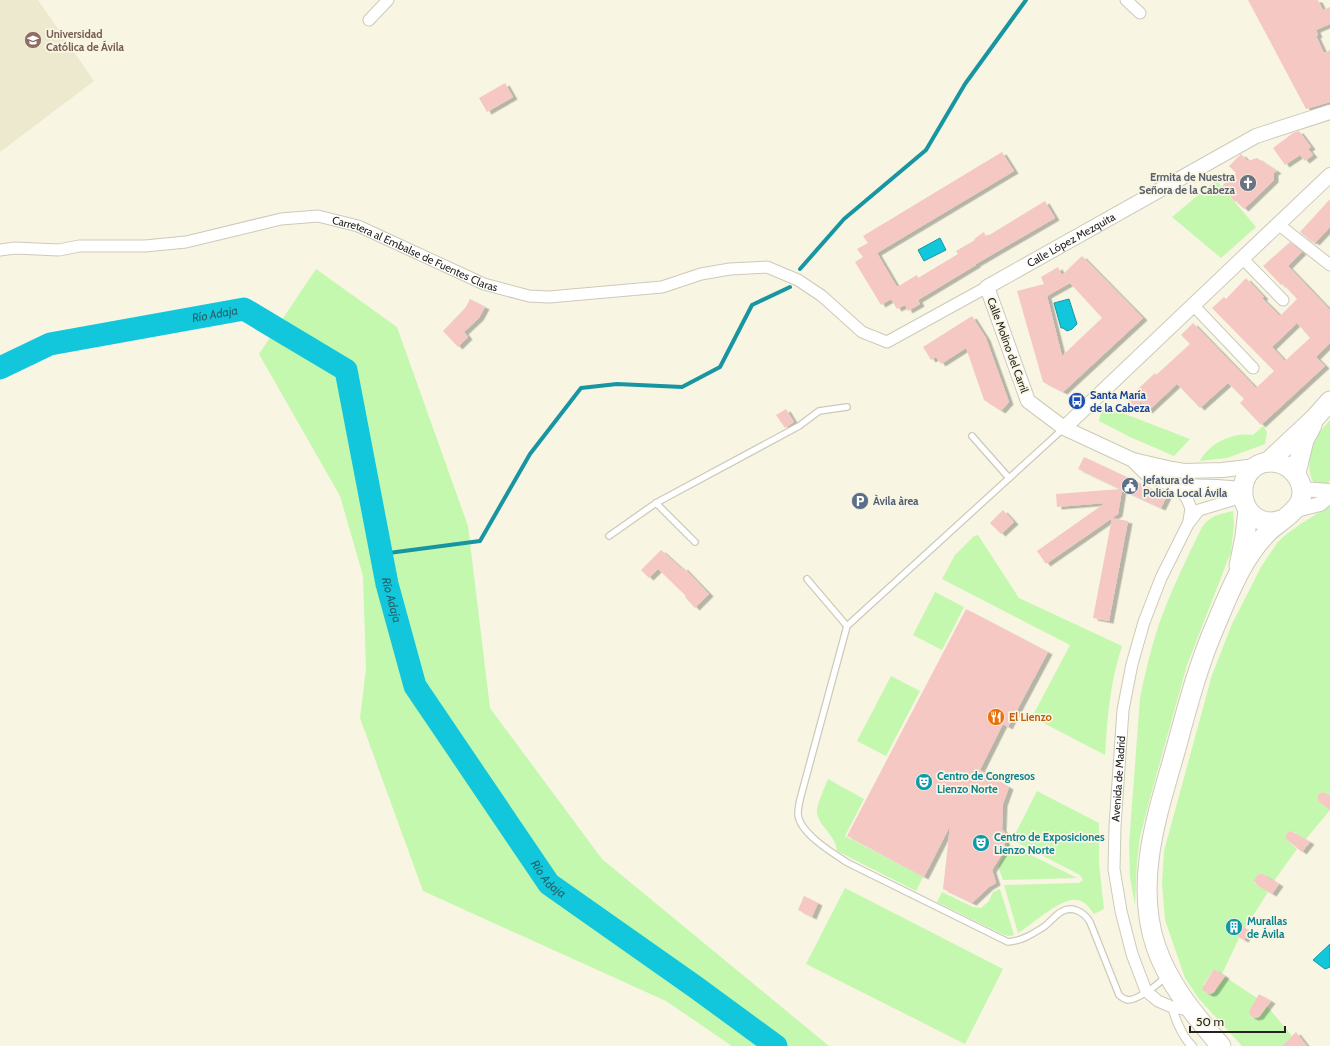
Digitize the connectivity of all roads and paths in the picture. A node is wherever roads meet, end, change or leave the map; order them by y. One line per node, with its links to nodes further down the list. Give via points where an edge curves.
1 (388, 0): 4 (street)
2 (1126, 0): 3 (street)
3 (1140, 13)
4 (369, 20)
5 (1330, 112): 11 (street, Calle López Mezquita, via 1256,136)
6 (1330, 175): 7 (street)
7 (1278, 224): 9 (street); 10 (street)
8 (0, 250): 12 (street, Carretera al Embalse de Fuentes Claras, via 59,250 79,246 145,246 186,242 281,219 318,216 358,226 484,284 529,296 549,297 662,287 701,274 767,267 798,280)
9 (1242, 258): 13 (street); 14 (street)
10 (1330, 265)
11 (987, 287): 12 (street, Calle López Mezquita, via 887,342 862,332); 19 (street, Calle Molino del Carril, via 1028,401)
12 (822, 296)
13 (1283, 300)
14 (1193, 305): 15 (street); 19 (street)
15 (1253, 368)
16 (1330, 401): 18 (highway)
17 (847, 407): 29 (lane, via 819,411 799,426)
18 (1315, 418): 22 (highway); 24 (highway, via 1304,440)
19 (1064, 428): 21 (street, Calle Molino del Carril); 23 (lane)
20 (972, 436): 23 (lane)
21 (1133, 460): 22 (street, Calle Molino del Carril, via 1184,471 1222,470); 25 (street, Calle Molino del Carril, via 1146,473)
22 (1262, 464): 24 (highway, via 1283,464); 28 (highway, via 1246,476)
23 (1009, 478): 36 (lane)
24 (1299, 481): 26 (street); 30 (highway, via 1301,500)
25 (1175, 486): 28 (street, Calle Molino del Carril, via 1217,487); 31 (street, Avenida de Madrid, via 1192,508)
26 (1330, 491)
27 (1330, 495): 30 (street, via 1320,504)
28 (1244, 499): 30 (highway, via 1258,518 1269,522); 31 (street, Avenida de Madrid, via 1199,510); 34 (highway, via 1245,537)
29 (656, 503): 32 (lane); 33 (lane)
30 (1289, 515): 34 (highway, via 1258,544)
31 (1188, 524): 38 (street, Avenida de Madrid, via 1161,578 1144,622 1123,710 1114,869 1132,954)
32 (609, 536)
33 (696, 542)
34 (1238, 573): 37 (highway, via 1208,643 1191,693 1155,824 1148,862 1148,916)
35 (807, 579): 36 (lane)
36 (848, 626): 38 (lane, via 802,792 798,815 806,831 829,852 848,863 1008,942 1032,935 1060,912 1071,909 1080,912 1090,922 1119,995 1130,1000)
37 (1167, 975): 38 (lane, via 1159,984); 40 (highway)
38 (1146, 991): 39 (street, via 1158,1001)
39 (1172, 1007): 40 (street); 41 (street, via 1176,1020)
40 (1191, 1010): 42 (highway)
41 (1192, 1046)
42 (1221, 1046)

